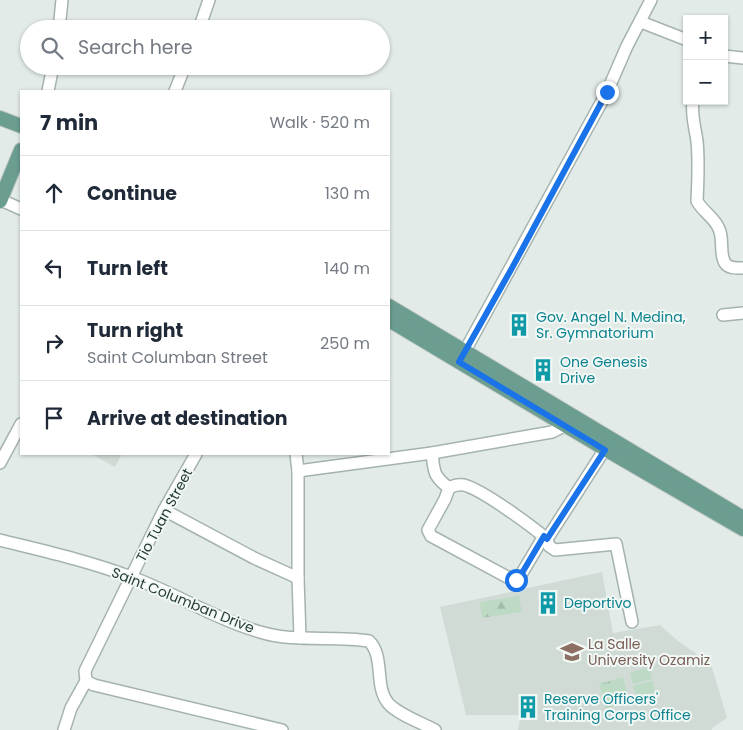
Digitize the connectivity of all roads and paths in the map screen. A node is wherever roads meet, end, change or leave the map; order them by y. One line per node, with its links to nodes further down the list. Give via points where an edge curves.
1 (62, 0): 4 (street)
2 (209, 0): 5 (street)
3 (651, 0): 6 (street)
4 (60, 20)
5 (202, 20)
6 (641, 22): 7 (street); 25 (street, via 607,92)
7 (683, 38)
8 (728, 56): 9 (street)
9 (743, 58)
10 (51, 75): 12 (street)
11 (181, 75): 13 (street)
12 (48, 90)
13 (175, 90)
14 (693, 105): 20 (street, via 698,201 718,226 724,262 727,266)
15 (0, 118): 16 (main road)
16 (20, 126)
17 (20, 152): 18 (main road)
18 (0, 201): 19 (street)
19 (20, 209)
20 (743, 268)
21 (390, 307): 25 (main road)
22 (743, 313): 23 (street)
23 (723, 315)
24 (390, 321): 25 (main road)
25 (462, 357): 26 (main road)
26 (566, 419): 28 (main road); 29 (street, via 556,431); 35 (main road)
27 (20, 426): 32 (street)
28 (605, 450): 35 (main road); 39 (street)
29 (432, 453): 33 (street); 34 (street, via 436,478)
30 (195, 455): 36 (street, Tio Tuan Street)
31 (296, 455): 33 (street)
32 (0, 463)
33 (298, 471): 42 (street)
34 (449, 488): 39 (street, via 459,485 470,488); 39 (street, via 429,533 510,580 519,578)
35 (688, 491): 37 (main road); 38 (main road)
36 (164, 510): 41 (street, Tio Tuan Street); 42 (street)
37 (743, 518)
38 (743, 529)
39 (545, 538): 43 (street, via 555,550 616,544)
40 (0, 540): 41 (street, Saint Columban Drive, via 60,554)
41 (132, 577): 44 (street, Saint Columban Drive, via 228,621 277,636); 45 (street, Tio Tuan Street, via 86,671)
42 (298, 578): 44 (street)
43 (632, 622)
44 (300, 638): 49 (street, Saint Columban Drive, via 369,641 375,650 388,703)
45 (86, 681): 46 (street); 47 (street, Tio Tuan Street, via 71,708)
46 (264, 728): 48 (street)
47 (64, 730)
48 (282, 730)
49 (435, 730)

